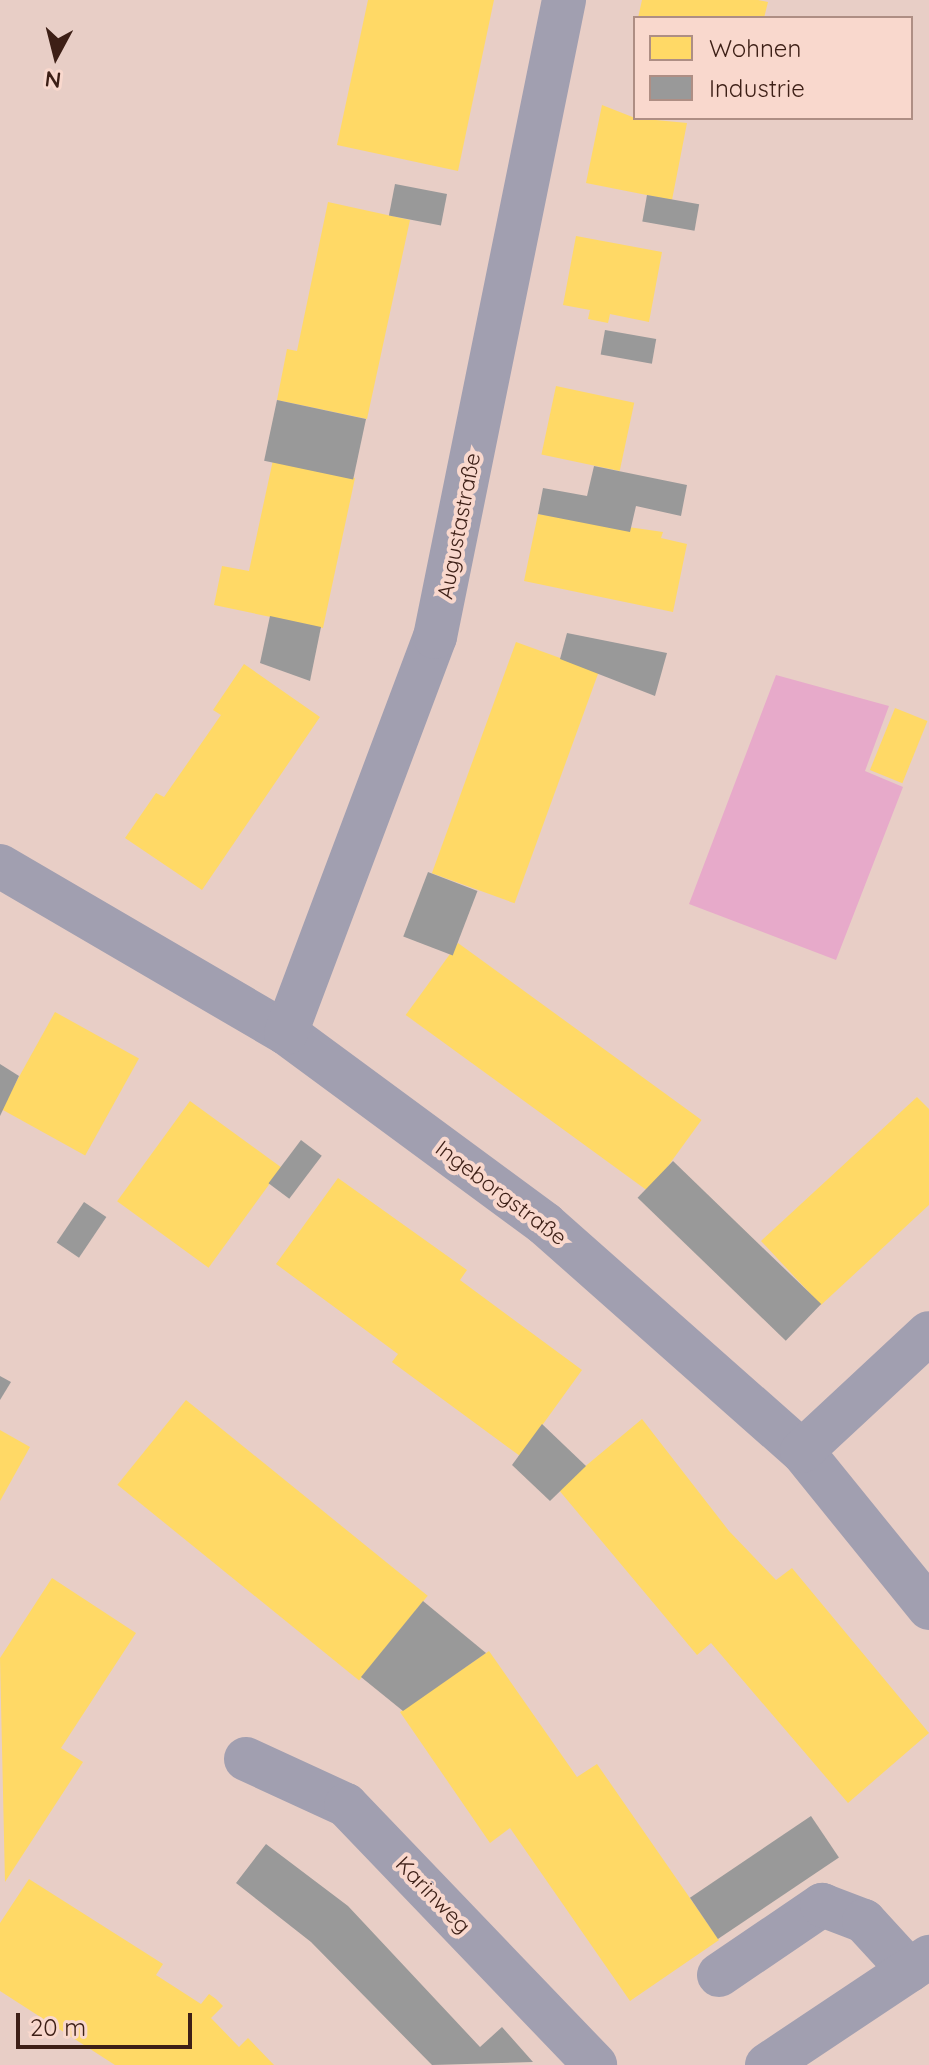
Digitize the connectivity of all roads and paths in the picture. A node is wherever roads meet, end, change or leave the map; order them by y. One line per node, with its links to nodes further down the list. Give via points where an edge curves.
1 (564, 0): 3 (street, Augustastraße, via 435,637)
2 (0, 866): 3 (street, Ingeborgstraße)
3 (286, 1033): 5 (street, Ingeborgstraße, via 545,1224)
4 (929, 1333): 5 (street)
5 (802, 1451): 6 (street, Ingeborgstraße)
6 (929, 1608)
7 (246, 1759): 10 (street, Karinweg, via 346,1805)
8 (919, 1963): 9 (street, via 864,1921 822,1905); 11 (street)
9 (719, 1975)
10 (586, 2062)
11 (767, 2065)

